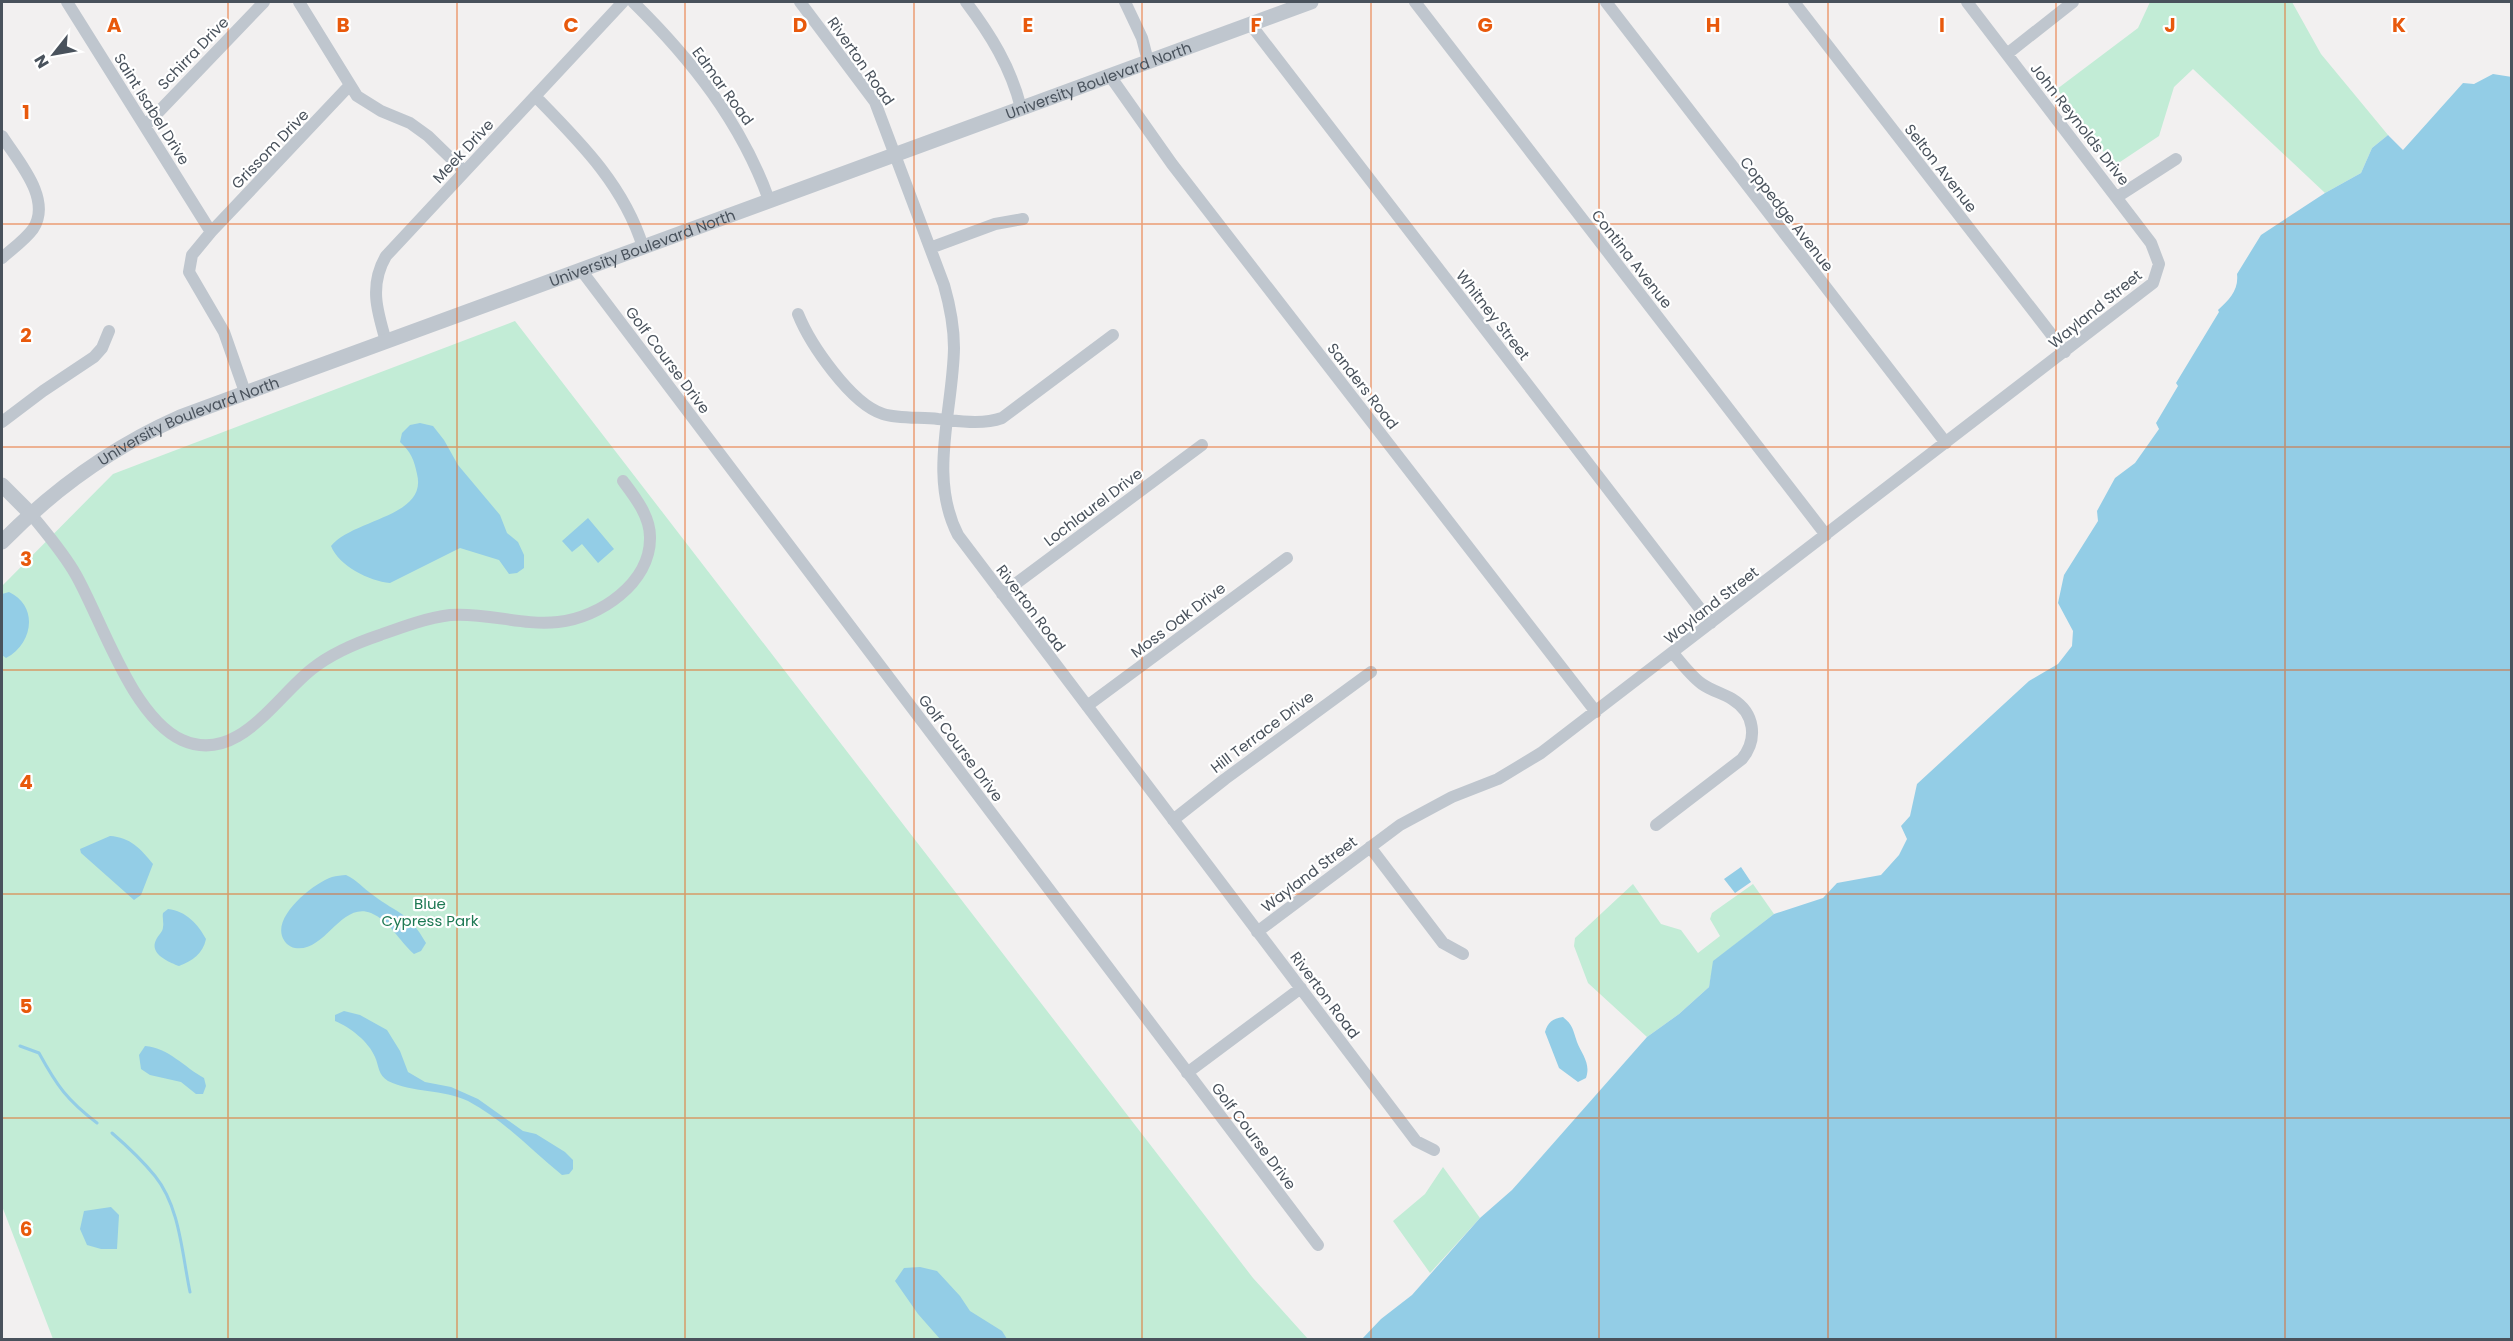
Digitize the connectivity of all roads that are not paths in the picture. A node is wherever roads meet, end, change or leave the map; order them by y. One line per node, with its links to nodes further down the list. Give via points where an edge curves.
1 (67, 2): 22 (street, Saint Isabel Drive)
2 (264, 2): 22 (street, Schirra Drive)
3 (299, 2): 19 (street)
4 (623, 2): 20 (street, Meek Drive)
5 (633, 2): 28 (street, Edmar Road, via 684,56 727,112)
6 (800, 2): 24 (street, Riverton Road, via 875,102)
7 (966, 2): 21 (street, via 991,35)
8 (1125, 2): 17 (street)
9 (1311, 2): 15 (street, University Boulevard North)
10 (1415, 2): 49 (street, Contina Avenue)
11 (1606, 2): 44 (street, Coppedge Avenue)
12 (1794, 2): 40 (street, Selton Avenue)
13 (1967, 2): 16 (street, John Reynolds Drive)
14 (2073, 2): 16 (street)
15 (1251, 25): 17 (street, University Boulevard North); 53 (street, Whitney Street)
16 (2007, 54): 27 (street, John Reynolds Drive)
17 (1148, 61): 18 (street, University Boulevard North)
18 (1110, 76): 21 (street, University Boulevard North); 57 (street, Sanders Road, via 1172,165)
19 (350, 85): 26 (street, via 365,102 428,135); 30 (street, Grissom Drive)
20 (535, 96): 26 (street, Meek Drive); 31 (street, via 598,162 635,224)
21 (1021, 108): 24 (street, University Boulevard North)
22 (145, 126): 30 (street, Saint Isabel Drive)
23 (2, 136): 33 (street, via 32,185 38,206 32,230)
24 (895, 154): 28 (street, University Boulevard North); 32 (street, Riverton Road)
25 (2176, 159): 27 (street)
26 (464, 171): 39 (street, Meek Drive, via 381,264 375,299)
27 (2117, 197): 35 (street, John Reynolds Drive, via 2155,249)
28 (769, 200): 31 (street, University Boulevard North)
29 (1023, 219): 32 (street, via 995,224)
30 (211, 232): 41 (street, Grissom Drive, via 192,255 189,272 224,332)
31 (643, 247): 34 (street, University Boulevard North)
32 (930, 248): 42 (street, Riverton Road, via 954,329)
33 (2, 258)
34 (581, 270): 39 (street, University Boulevard North); 64 (street, Golf Course Drive)
35 (2159, 270): 40 (street, Wayland Street, via 2146,290)
36 (798, 314): 42 (street, via 813,342 866,407 888,415)
37 (109, 332): 43 (street, via 94,357)
38 (1113, 335): 42 (street, via 1002,418 990,422)
39 (386, 341): 41 (street, University Boulevard North)
40 (2065, 352): 44 (street, Wayland Street)
41 (245, 392): 48 (street, University Boulevard North, via 171,421 115,450)
42 (948, 420): 52 (street, Riverton Road, via 943,463 950,516 963,544)
43 (2, 422)
44 (1946, 443): 49 (street, Wayland Street)
45 (1202, 445): 52 (street, Lochlaurel Drive)
46 (623, 481): 48 (street, via 643,510 650,537 641,570 598,611 582,618 535,623 452,615 390,631 326,659 248,729 223,743 207,744 195,744 169,732 146,709 66,558)
47 (2, 485): 48 (street)
48 (30, 513): 50 (street, University Boulevard North)
49 (1826, 536): 53 (street, Wayland Street)
50 (2, 542)
51 (1287, 558): 56 (street, Moss Oak Drive)
52 (1002, 594): 56 (street, Riverton Road)
53 (1711, 623): 54 (street, Wayland Street)
54 (1673, 654): 57 (street, Wayland Street); 59 (street, via 1698,681 1740,704 1748,714 1753,733 1742,759)
55 (1371, 672): 58 (street, Hill Terrace Drive)
56 (1087, 706): 58 (street, Riverton Road)
57 (1596, 712): 60 (street, Wayland Street, via 1523,766 1420,813)
58 (1173, 820): 61 (street, Riverton Road)
59 (1656, 825)
60 (1370, 848): 61 (street, Wayland Street); 62 (street, via 1443,943)
61 (1257, 932): 63 (street, Riverton Road)
62 (1463, 954)
63 (1301, 988): 64 (street); 65 (street, Riverton Road, via 1416,1142)
64 (1187, 1073): 66 (street, Golf Course Drive)
65 (1434, 1150)
66 (1318, 1245)

